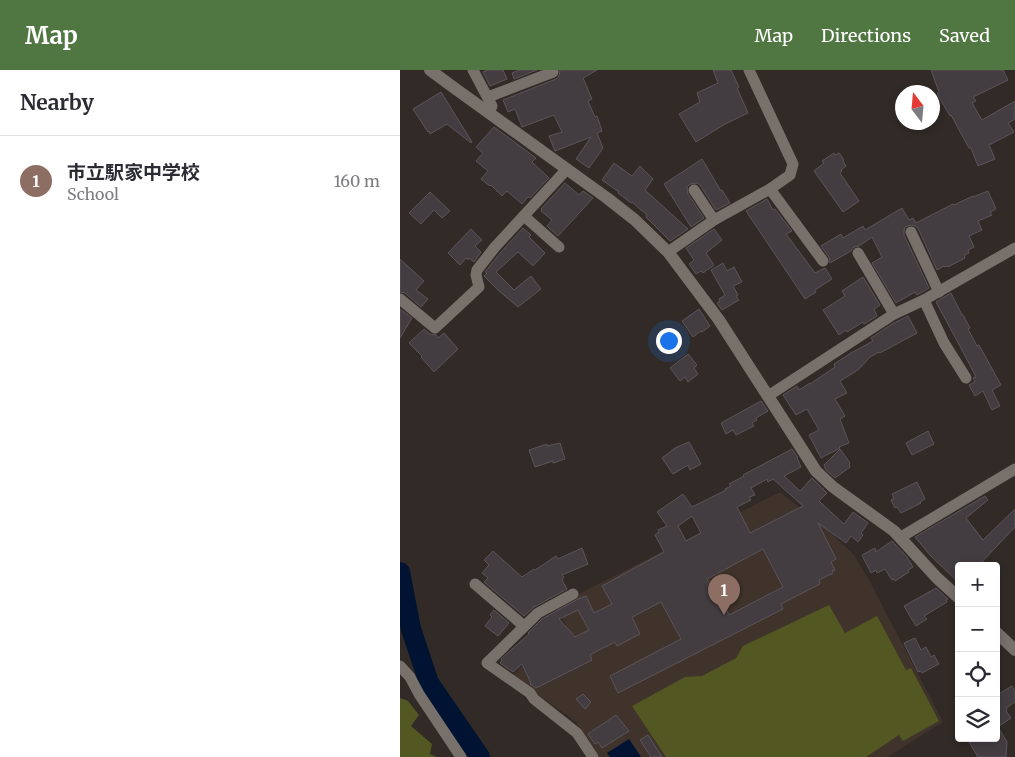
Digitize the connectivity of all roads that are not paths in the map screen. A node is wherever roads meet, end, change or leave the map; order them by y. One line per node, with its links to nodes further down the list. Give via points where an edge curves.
1 (430, 70): 6 (street)
2 (473, 70): 5 (street)
3 (749, 70): 8 (street, via 793,164 790,175)
4 (553, 72): 5 (street)
5 (488, 98): 6 (street, via 492,106)
6 (489, 113): 7 (street)
7 (567, 169): 10 (street); 15 (street, via 635,220)
8 (770, 189): 11 (street); 17 (street)
9 (694, 190): 11 (street)
10 (524, 216): 13 (street); 19 (street, via 477,270 479,287 435,328)
11 (714, 220): 15 (street)
12 (911, 232): 18 (street)
13 (559, 247)
14 (1015, 248): 18 (street)
15 (668, 252): 23 (street, via 719,320)
16 (858, 253): 21 (street)
17 (824, 261)
18 (939, 292): 20 (street)
19 (400, 298)
20 (924, 300): 21 (street); 22 (street)
21 (894, 314): 23 (street)
22 (966, 378)
23 (768, 396): 25 (street, via 816,471)
24 (1015, 469): 25 (street)
25 (900, 537): 28 (street)
26 (475, 584): 29 (street)
27 (573, 594): 29 (street, via 538,613)
28 (955, 594)
29 (524, 626): 34 (street, via 488,663 577,733)
30 (1000, 636): 31 (street)
31 (1015, 650)
32 (400, 666): 33 (street)
33 (461, 757)
34 (593, 757)

